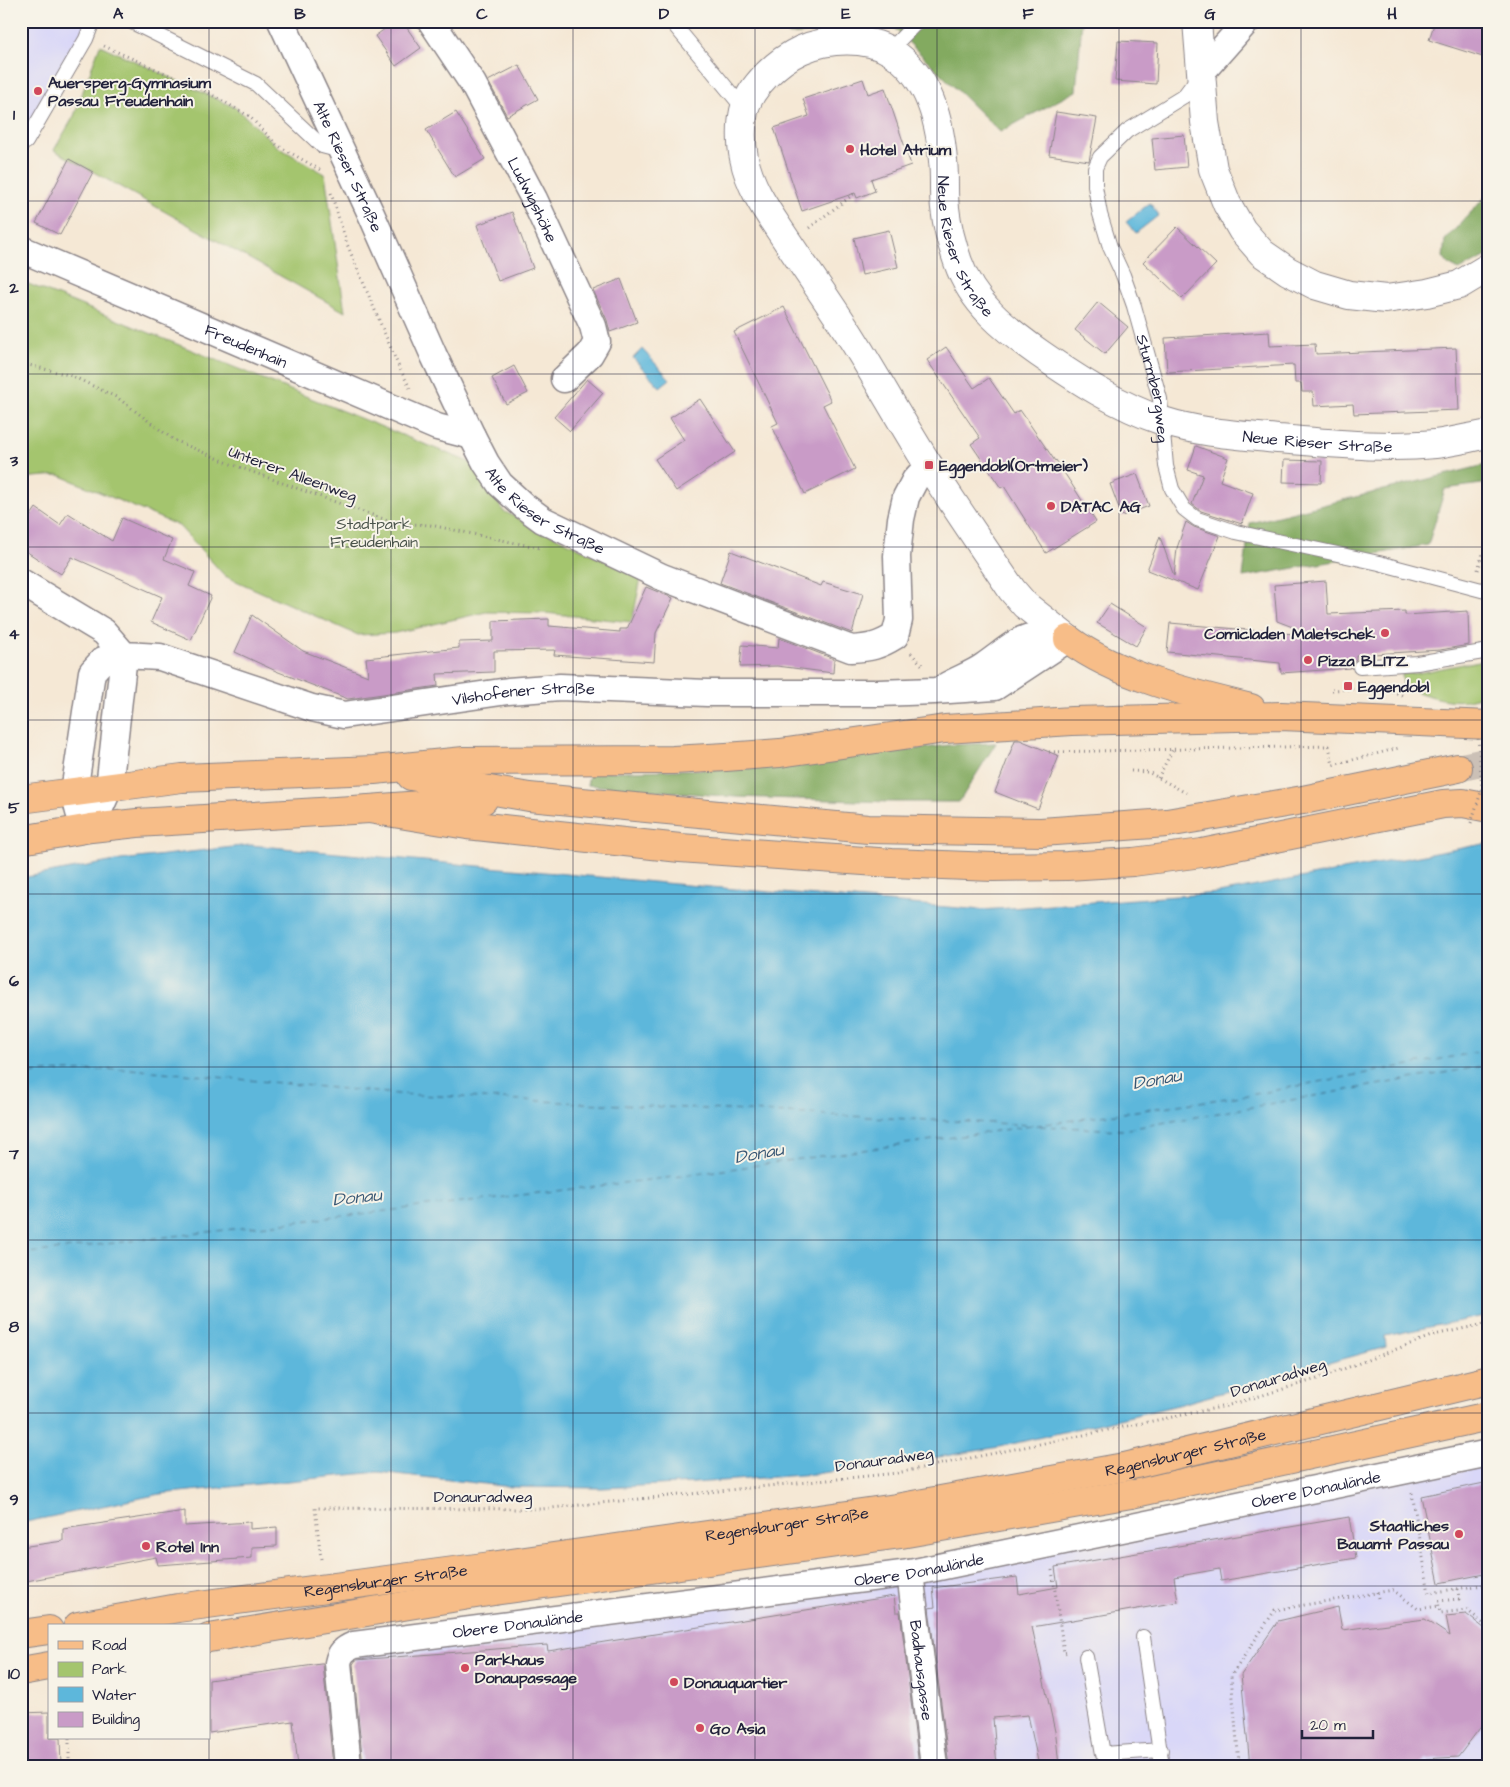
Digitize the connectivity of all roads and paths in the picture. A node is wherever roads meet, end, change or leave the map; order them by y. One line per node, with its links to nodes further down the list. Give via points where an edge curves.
1 (93, 21): 9 (lane)
2 (130, 21): 14 (lane, via 256,84)
3 (281, 21): 14 (street, Alte Rieser Straße)
4 (431, 21): 21 (street, Ludwigshöhe, via 473,84 534,199 593,326 597,342 590,354)
5 (671, 21): 12 (lane)
6 (918, 21): 10 (lane)
7 (1197, 21): 11 (street)
8 (1247, 21): 11 (street, Sturmbergweg)
9 (86, 38): 13 (lane); 14 (path, via 249,116 278,145 325,173)
10 (889, 50): 12 (street, Neue Rieser Straße, via 869,43 821,42 776,65 756,87); 23 (street, Neue Rieser Straße, via 909,66 925,88 939,126 944,164 944,206 951,238 959,265 978,300 1010,333 1076,379)
11 (1201, 73): 19 (street, via 1213,169 1227,204 1242,230 1262,254 1315,285 1349,295 1386,299 1459,285); 23 (lane, Sturmbergweg, via 1184,96 1127,131 1100,157 1095,168 1100,214 1149,357)
12 (744, 109): 17 (street, Neue Rieser Straße, via 744,158 751,180)
13 (26, 142)
14 (332, 148): 25 (street, Alte Rieser Straße)
15 (331, 191): 22 (path, via 348,244)
16 (855, 193): 17 (path)
17 (789, 244): 26 (street, Neue Rieser Straße, via 849,333)
18 (21, 249): 25 (street, Freudenhain, via 438,426)
19 (1489, 266)
20 (21, 363): 27 (path, Unterer Alleenweg, via 72,376 118,398 174,440 310,493 395,523 430,525)
21 (564, 378)
22 (409, 386)
23 (1162, 421): 24 (street, Neue Rieser Straße, via 1222,434 1370,446 1436,444); 30 (lane, Sturmbergweg, via 1166,466 1172,488 1184,509 1197,519 1236,532 1379,563)
24 (1489, 434)
25 (472, 436): 31 (street, Alte Rieser Straße, via 500,484 524,506 543,520 662,577 851,649 881,645)
26 (928, 465): 29 (street, Neue Rieser Straße); 31 (street, via 906,497 901,519 898,556 900,620)
27 (544, 548)
28 (21, 582): 35 (street, via 104,632)
29 (1012, 590): 32 (street, Neue Rieser Straße, via 1025,605); 33 (street, via 1017,620 1016,632)
30 (1489, 592)
31 (895, 636): 37 (path)
32 (1068, 639): 33 (street, Vilshofener Straße, via 1037,635); 37 (street, Vilshofener Straße, via 995,687); 40 (main road, via 1108,664 1146,678)
33 (1009, 646): 37 (street, Vilshofener Straße, via 982,667)
34 (1489, 651): 36 (lane, via 1417,663)
35 (124, 655): 37 (street, Vilshofener Straße, via 160,657 312,708 344,715 508,691 560,687 707,693); 49 (street); 50 (street, Vilshofener Straße, via 103,660 92,672)
36 (1360, 667)
37 (931, 682)
38 (1324, 691): 39 (path, via 1380,688)
39 (1409, 697)
40 (1281, 716): 41 (main road); 46 (main road, via 945,729 780,753 726,757 464,761)
41 (1484, 731): 54 (path, bridge)
42 (1173, 749): 43 (path); 44 (path, via 1329,746); 48 (path)
43 (1049, 752)
44 (1333, 765)
45 (1458, 768): 55 (main road)
46 (374, 770): 49 (main road, via 182,778); 51 (main road)
47 (1131, 771): 48 (path, via 1148,772)
48 (1158, 778): 55 (path, via 1188,794)
49 (110, 788): 50 (main road); 56 (street)
50 (74, 792): 52 (main road); 56 (street, Vilshofener Straße, via 79,812)
51 (529, 798): 53 (main road); 55 (main road, via 868,829 1041,832)
52 (21, 799)
53 (368, 809): 54 (main road, via 468,825 680,848 993,867 1132,862 1202,853 1443,804 1463,803); 56 (main road)
54 (1479, 812)
55 (1198, 818)
56 (91, 828): 57 (main road)
57 (21, 840)
58 (1489, 1323): 63 (path, Donauradweg, via 1434,1335 1317,1379 1226,1406 897,1473 540,1509 315,1508)
59 (1489, 1380): 65 (main road, Regensburger Straße, bridge, via 1124,1467)
60 (1489, 1416): 65 (main road, Regensburger Straße, bridge, via 1131,1494 901,1534)
61 (1489, 1453): 62 (street, Obere Donaulände)
62 (1408, 1470): 64 (street, Obere Donaulände); 68 (path, via 1430,1593)
63 (320, 1559)
64 (910, 1572): 86 (street, Obere Donaulände, via 354,1645 339,1656 338,1669); 87 (street, Badhausgasse)
65 (493, 1578): 72 (main road, Regensburger Straße, via 178,1608); 77 (main road, Regensburger Straße)
66 (1489, 1584): 68 (path)
67 (1054, 1586): 78 (path)
68 (1458, 1589): 71 (path, via 1459,1599 1438,1601)
69 (1377, 1592): 70 (path); 71 (path, via 1393,1590 1418,1609); 89 (path, via 1275,1610 1231,1676 1239,1763)
70 (1378, 1598)
71 (1439, 1606): 73 (path, via 1440,1614 1467,1610)
72 (89, 1624)
73 (1489, 1628)
74 (48, 1630): 75 (main road)
75 (21, 1634)
76 (1143, 1637): 83 (lane)
77 (210, 1638)
78 (1064, 1653)
79 (1086, 1657): 83 (lane, via 1103,1754)
80 (48, 1666): 81 (main road)
81 (21, 1671)
82 (69, 1740): 85 (path)
83 (1161, 1750): 88 (lane)
84 (1489, 1753): 90 (path, via 1476,1763)
85 (69, 1766)
86 (348, 1766)
87 (934, 1766)
88 (1162, 1766)
89 (1236, 1766)
90 (1435, 1766)

